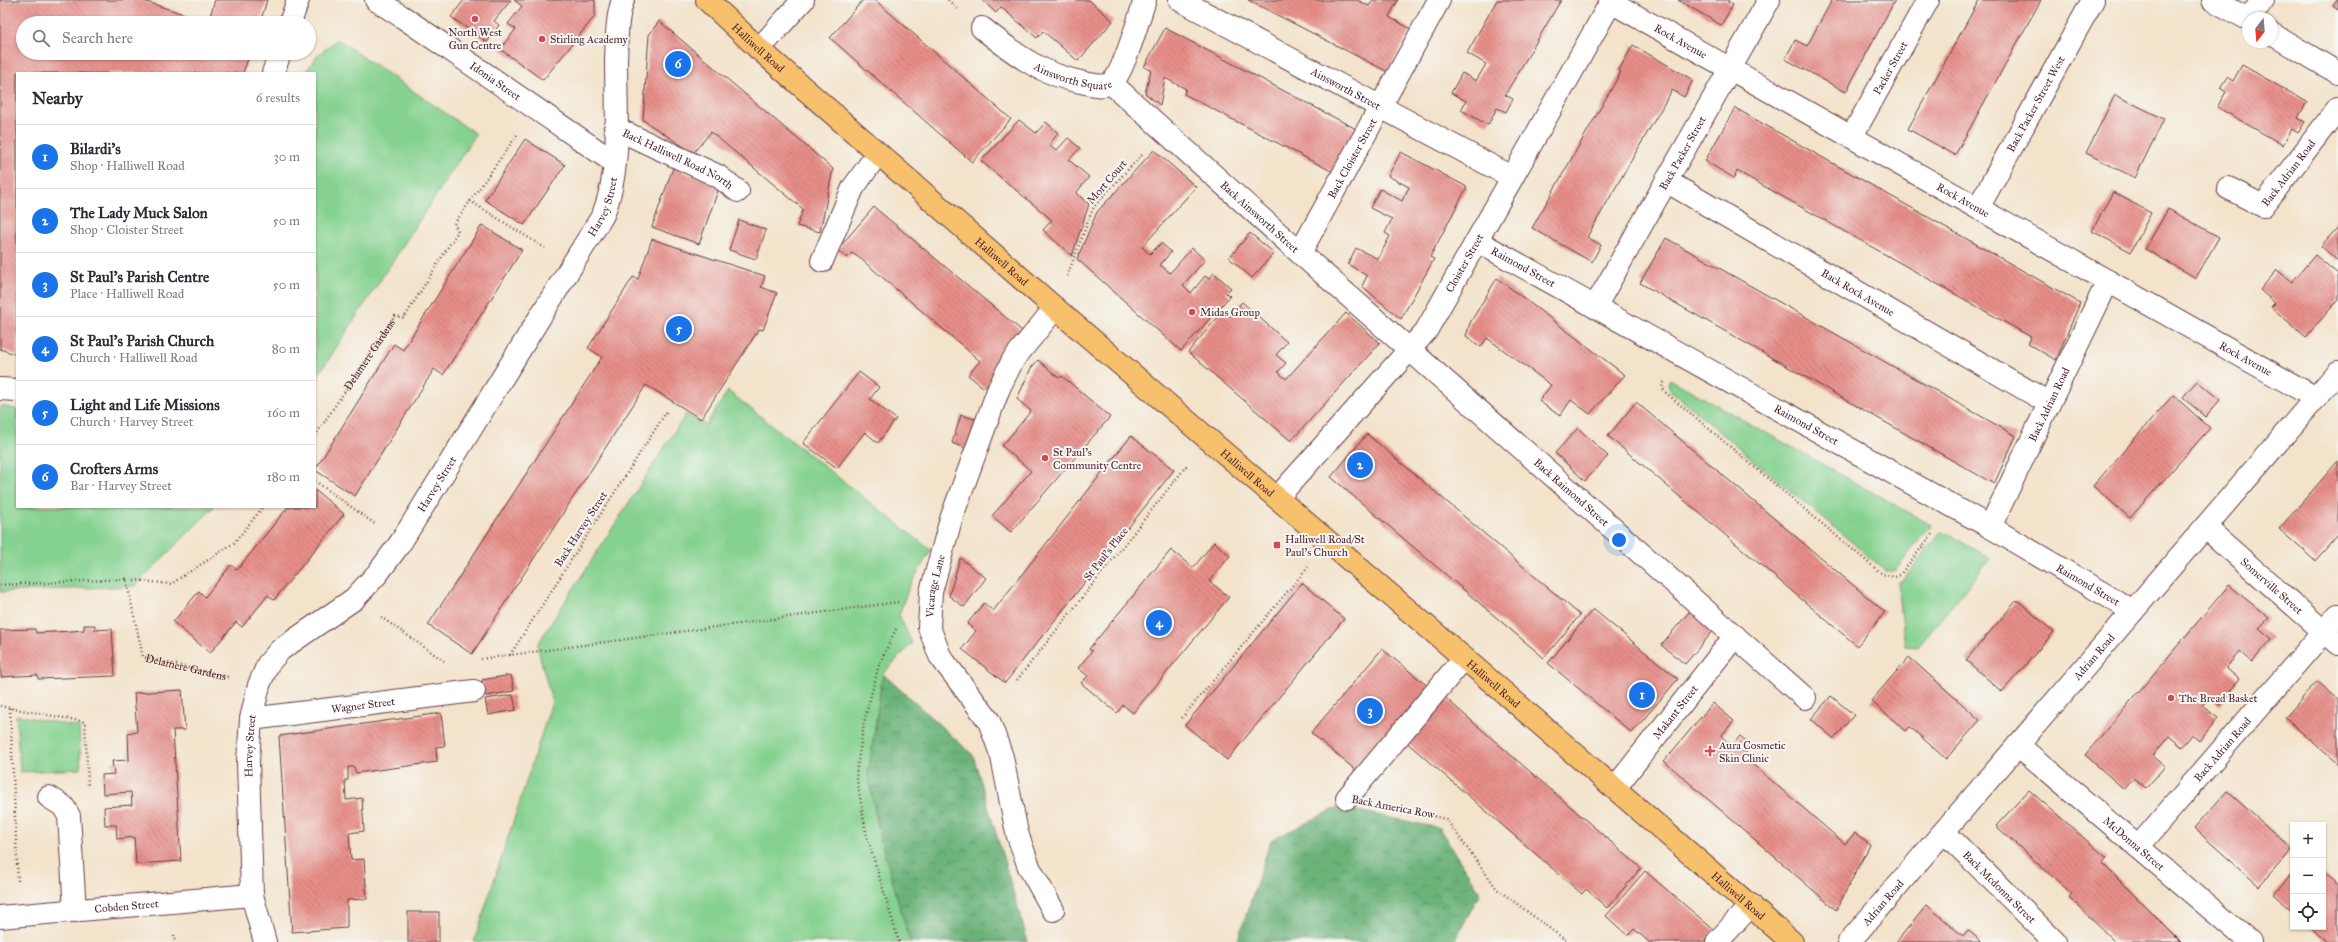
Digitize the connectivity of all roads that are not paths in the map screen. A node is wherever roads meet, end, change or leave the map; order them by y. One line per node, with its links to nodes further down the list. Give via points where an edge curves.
1 (298, 0): 16 (street)
2 (376, 0): 31 (street, Idonia Street)
3 (623, 0): 28 (street, Harvey Street, via 619,10 617,40)
4 (707, 0): 20 (main road, Halliwell Road)
5 (803, 0): 20 (street)
6 (1145, 0): 25 (street, Ainsworth Square, via 1120,73)
7 (1180, 0): 26 (street, Ainsworth Street)
8 (1439, 0): 26 (street, Back Cloister Street)
9 (1769, 0): 22 (street, Back Packer Street)
10 (1928, 0): 29 (street, Packer Street)
11 (2093, 0): 36 (street, Back Packer Street West)
12 (2213, 0): 17 (street)
13 (2263, 0): 15 (street)
14 (1611, 1): 22 (street, Rock Avenue); 32 (street, Cloister Street)
15 (2254, 12)
16 (292, 16)
17 (2242, 16)
18 (982, 28): 25 (street, Ainsworth Square, via 1017,56 1041,71 1093,85)
19 (2278, 38): 24 (street)
20 (759, 49): 30 (main road, Halliwell Road)
21 (278, 60): 23 (street)
22 (1730, 69): 29 (street, Rock Avenue); 33 (street, Back Packer Street)
23 (273, 72)
24 (2338, 73)
25 (1112, 83): 38 (street, Back Ainsworth Street)
26 (1381, 106): 32 (street, Ainsworth Street); 38 (street, Back Cloister Street)
27 (2338, 108): 34 (street, Back Adrian Road, via 2263,206)
28 (615, 128): 31 (street, Harvey Street); 35 (street, Back Halliwell Road North, via 718,176)
29 (1852, 136): 36 (street, Rock Avenue)
30 (878, 153): 39 (street, via 853,188); 42 (main road, Halliwell Road)
31 (615, 163): 59 (street, Harvey Street, via 610,198 603,216 401,542 378,573 354,598 280,650 268,664 259,685)
32 (1512, 177): 37 (street, Cloister Street)
33 (1666, 181): 41 (street, Back Packer Street); 48 (street, Back Rock Avenue)
34 (2228, 188)
35 (738, 191)
36 (1978, 208): 40 (street, Rock Avenue)
37 (1477, 241): 41 (street, Raimond Street); 43 (street, Cloister Street, via 1426,331)
38 (1300, 254): 43 (street, Back Ainsworth Street)
39 (822, 261)
40 (2108, 281): 47 (street, Rock Avenue); 48 (street, Back Adrian Road)
41 (1595, 307): 50 (street, Raimond Street)
42 (1055, 308): 49 (main road, Halliwell Road); 68 (street, Vicarage Lane, via 1013,360 999,388 922,599 940,656 989,721 1002,758 1017,833 1029,867)
43 (1410, 349): 49 (street, Cloister Street); 54 (street, Back Raimond Street)
44 (2338, 372): 47 (street, Adrian Road)
45 (0, 389): 46 (street)
46 (16, 390)
47 (2316, 398): 51 (street, Adrian Road)
48 (2049, 403): 50 (street, Back Adrian Road)
49 (1277, 498): 56 (main road, Halliwell Road)
50 (1990, 527): 52 (street, Raimond Street)
51 (2205, 527): 52 (street, Adrian Road); 55 (street, Somerville Street)
52 (2133, 611): 60 (street, Adrian Road)
53 (2338, 616): 55 (street, Back Adrian Road)
54 (1735, 636): 58 (street, Back Raimond Street); 61 (street, Makant Street)
55 (2331, 638): 65 (street, Back Adrian Road)
56 (1464, 658): 61 (main road, Halliwell Road); 63 (street, Back America Row)
57 (474, 691): 59 (street, Wagner Street)
58 (1805, 698)
59 (251, 719): 66 (street, Harvey Street, via 248,761)
60 (2018, 745): 64 (street, Adrian Road); 65 (street, McDonna Street)
61 (1615, 788): 67 (main road, Halliwell Road)
62 (49, 797): 69 (street, via 63,806 69,816)
63 (1347, 798)
64 (1944, 832): 74 (street, Adrian Road); 75 (street, Back Mcdonna Street)
65 (2138, 847): 76 (street, McDonna Street)
66 (252, 895): 69 (street, Cobden Street); 71 (street, Harvey Street)
67 (1750, 905): 72 (street); 73 (main road, Halliwell Road)
68 (1053, 910)
69 (75, 911): 70 (street, Cobden Street)
70 (10, 917)
71 (265, 942)
72 (1717, 942)
73 (1792, 942)
74 (1849, 942)
75 (2055, 942)
76 (2250, 942)

